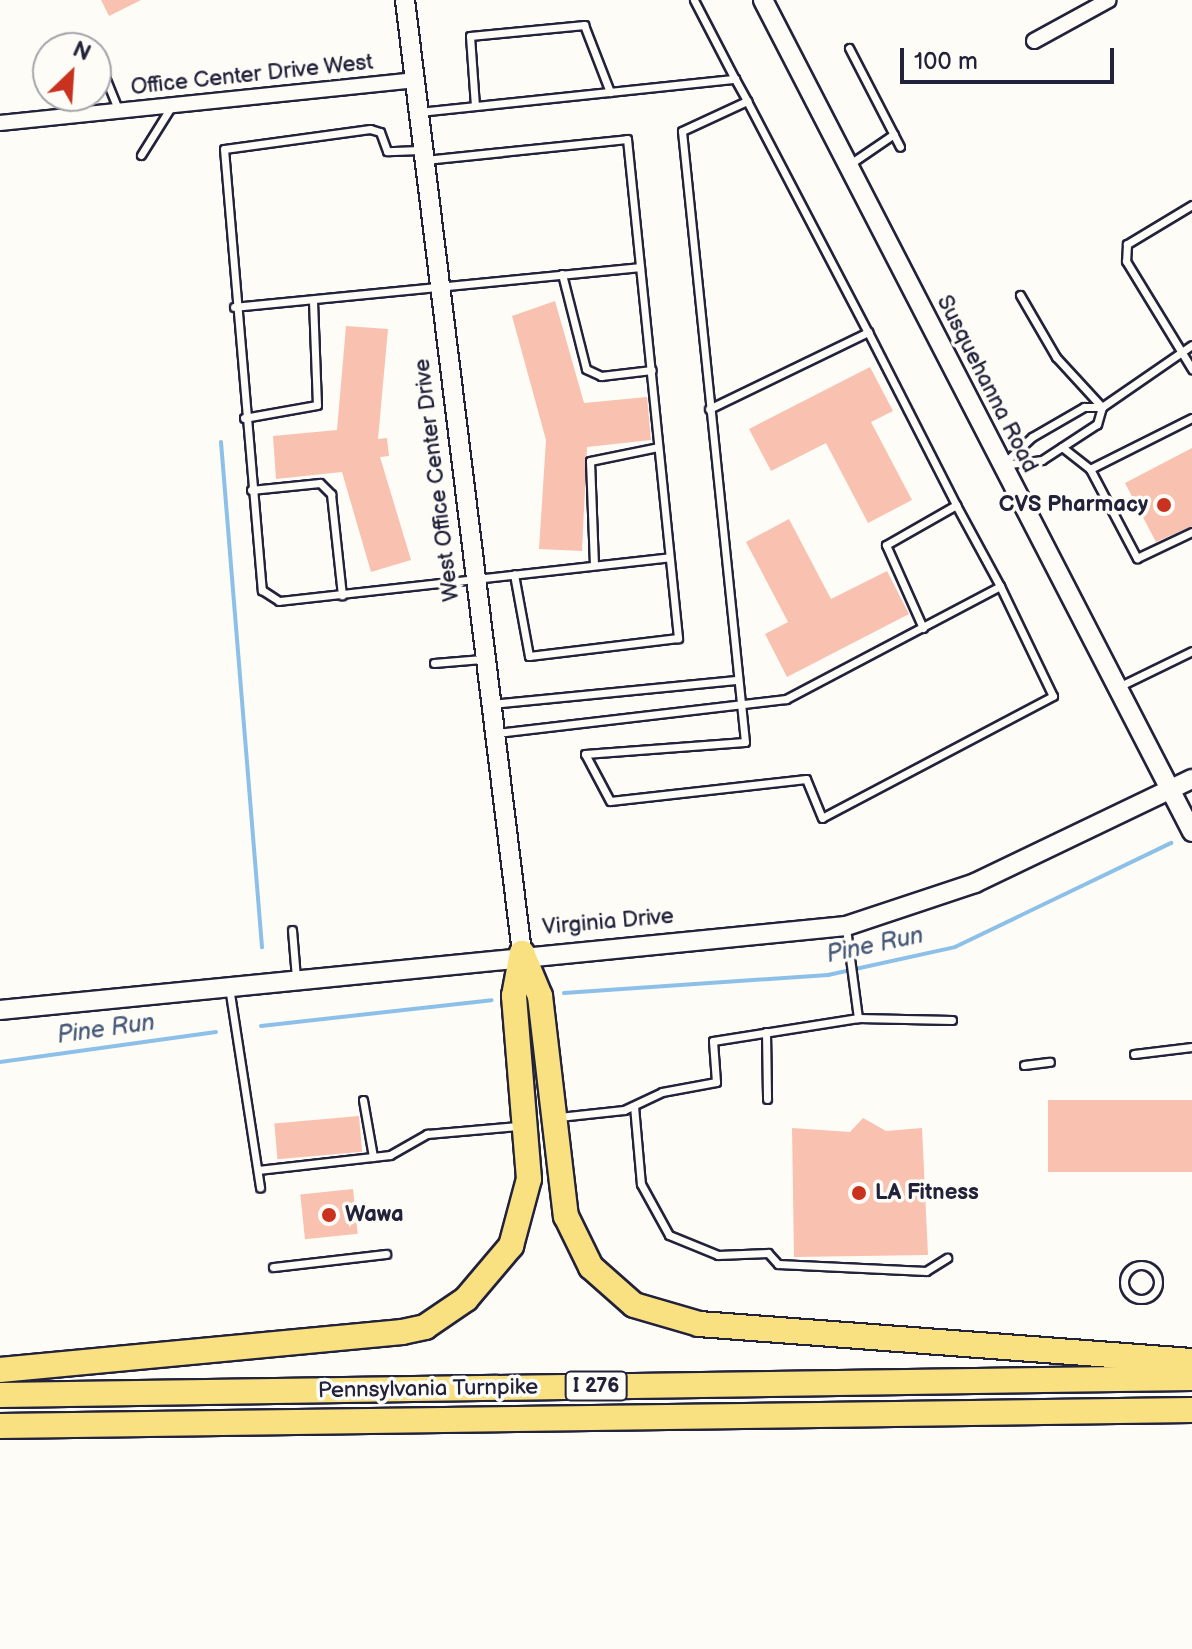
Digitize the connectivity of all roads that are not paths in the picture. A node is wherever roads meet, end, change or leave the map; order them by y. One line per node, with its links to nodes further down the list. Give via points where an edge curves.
1 (405, 0): 8 (main road, West Office Center Drive)
2 (694, 0): 7 (lane)
3 (763, 0): 21 (main road, Susquehanna Road)
4 (1109, 0): 5 (street)
5 (1034, 41)
6 (849, 48): 17 (lane)
7 (735, 79): 9 (lane); 11 (lane)
8 (414, 80): 12 (street, Office Center Drive West); 15 (main road, West Office Center Drive)
9 (610, 92): 13 (lane); 13 (lane, via 584,25 470,36)
10 (112, 94): 14 (lane)
11 (747, 101): 29 (lane); 35 (lane, via 682,131)
12 (172, 105): 14 (street, Office Center Drive West); 19 (lane)
13 (475, 106): 15 (lane)
14 (119, 111): 16 (street, Office Center Drive West)
15 (418, 112): 20 (main road, West Office Center Drive)
16 (0, 123)
17 (894, 134): 18 (lane); 21 (lane)
18 (900, 147)
19 (141, 155)
20 (423, 155): 23 (lane, via 627,139); 25 (main road, West Office Center Drive); 28 (lane, via 387,151 380,132 370,129 225,147)
21 (848, 166): 40 (main road, Susquehanna Road)
22 (1192, 205): 31 (lane, via 1127,244 1126,261)
23 (640, 267): 24 (lane); 33 (lane)
24 (562, 274): 25 (lane); 33 (lane, via 586,369 601,376)
25 (439, 292): 27 (lane); 48 (main road, West Office Center Drive)
26 (1020, 295): 34 (lane, via 1056,357)
27 (313, 301): 28 (lane); 36 (lane, via 317,405)
28 (234, 307): 36 (lane)
29 (868, 332): 35 (lane); 43 (lane)
30 (1192, 345): 31 (lane)
31 (1181, 359): 32 (lane); 34 (lane)
32 (1192, 369)
33 (652, 370): 38 (lane)
34 (1102, 407): 39 (lane, via 1097,424); 40 (lane, via 1084,407 1032,437)
35 (709, 409): 55 (lane)
36 (244, 418): 42 (lane)
37 (1192, 418): 41 (lane)
38 (658, 447): 45 (lane); 46 (lane, via 590,461)
39 (1062, 447): 40 (lane, via 1042,460); 41 (lane)
40 (1002, 465): 56 (main road, Susquehanna Road)
41 (1090, 469): 44 (lane, via 1137,558)
42 (251, 490): 50 (lane, via 265,594 279,601); 50 (lane, via 320,483 331,494)
43 (956, 505): 49 (lane); 51 (lane, via 886,545)
44 (1192, 532)
45 (669, 557): 46 (lane); 47 (lane, via 678,636 657,644 529,656)
46 (594, 565): 47 (lane)
47 (514, 574): 48 (lane)
48 (473, 580): 50 (lane); 53 (main road, West Office Center Drive)
49 (1000, 586): 51 (lane); 57 (lane, via 1053,696 822,818 806,779 610,801 585,754 745,742)
50 (342, 595)
51 (923, 628): 57 (lane, via 786,699)
52 (1192, 651): 56 (lane)
53 (482, 659): 54 (lane); 58 (main road, West Office Center Drive)
54 (434, 663)
55 (736, 680): 57 (lane); 58 (lane)
56 (1116, 688): 61 (main road, Susquehanna Road)
57 (738, 701): 59 (lane)
58 (487, 705): 59 (main road, West Office Center Drive)
59 (491, 734): 65 (main road, West Office Center Drive)
60 (1192, 779): 61 (main road, Virginia Drive)
61 (1169, 790): 62 (main road, Susquehanna Road); 63 (main road, Virginia Drive, via 975,883)
62 (1192, 832)
63 (846, 926): 65 (main road, Virginia Drive); 69 (lane)
64 (292, 930): 66 (lane)
65 (522, 953): 66 (main road, Virginia Drive); 79 (highway, via 540,996); 80 (highway, via 514,996)
66 (296, 978): 67 (main road, Virginia Drive)
67 (228, 985): 68 (main road, Virginia Drive); 82 (lane)
68 (0, 1010)
69 (858, 1018): 70 (lane); 71 (lane)
70 (952, 1020)
71 (766, 1032): 76 (lane); 78 (lane, via 713,1041 716,1082 662,1092)
72 (1192, 1047): 73 (lane)
73 (1134, 1054)
74 (1050, 1062): 75 (lane)
75 (1024, 1065)
76 (767, 1099)
77 (363, 1100): 81 (lane)
78 (634, 1106): 79 (lane); 85 (lane, via 641,1184 669,1235 718,1255 768,1253 778,1264 926,1271)
79 (552, 1117): 88 (highway, via 559,1185 575,1244 609,1289 665,1318)
80 (525, 1125): 81 (lane, via 427,1134); 89 (highway, via 529,1179 511,1246 493,1274 425,1327)
81 (373, 1157): 82 (lane)
82 (258, 1170): 83 (lane)
83 (260, 1188)
84 (386, 1254): 86 (lane)
85 (947, 1258)
86 (273, 1267)
87 (1124, 1280): 87 (lane, via 1140,1299 1159,1284 1143,1264)
88 (1192, 1361)
89 (0, 1370)
90 (1192, 1378): 91 (highway, Pennsylvania Turnpike / I 276)
91 (0, 1395)
92 (1192, 1410): 93 (highway, Pennsylvania Turnpike / I 276)
93 (0, 1426)

